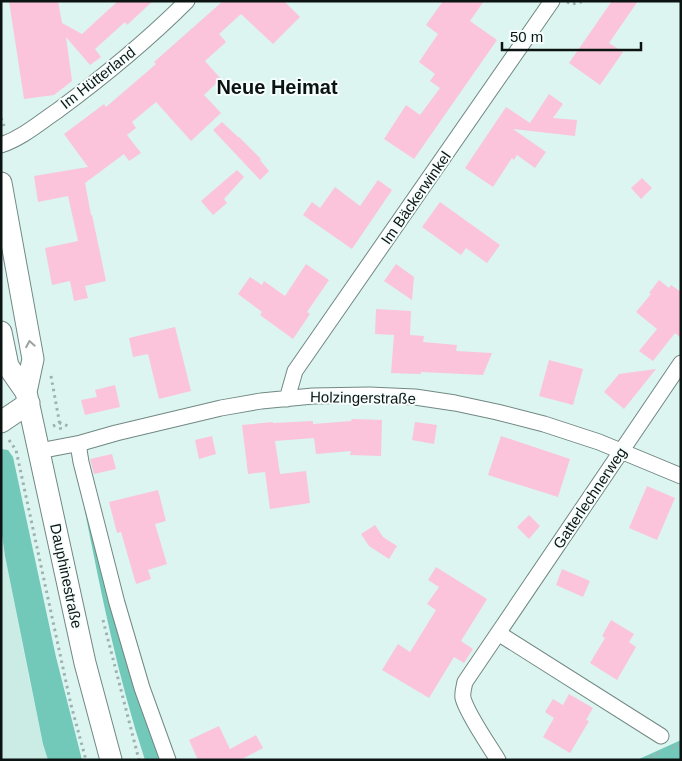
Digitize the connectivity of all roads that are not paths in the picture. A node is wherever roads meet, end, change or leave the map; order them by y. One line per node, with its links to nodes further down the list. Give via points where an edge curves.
1 (187, 1): 3 (street, Im Hütterland, via 95,83 22,136)
2 (552, 1): 8 (street, Im Bäckerwinkel, via 295,371)
3 (1, 145)
4 (1, 183): 7 (main road, Dauphinestraße, one-way to 4, via 33,359)
5 (1, 332): 7 (main road, Dauphinestraße, via 8,366)
6 (681, 363): 12 (street, Gatterlechnerweg)
7 (27, 398): 9 (main road); 11 (main road, Dauphinestraße)
8 (287, 399): 10 (street, Holzingerstraße, via 202,411); 12 (street, Holzingerstraße, via 369,395 455,404 544,424)
9 (4, 429)
10 (80, 443): 11 (street, Holzingerstraße); 17 (street, via 81,462 118,603 142,688)
11 (39, 451): 16 (main road, Dauphinestraße, via 85,663)
12 (621, 452): 13 (street, Holzingerstraße); 14 (street, Gatterlechnerweg)
13 (681, 476)
14 (498, 633): 15 (street); 18 (street, Gatterlechnerweg, via 465,682 463,698)
15 (661, 736)
16 (111, 760)
17 (168, 760)
18 (498, 760)

